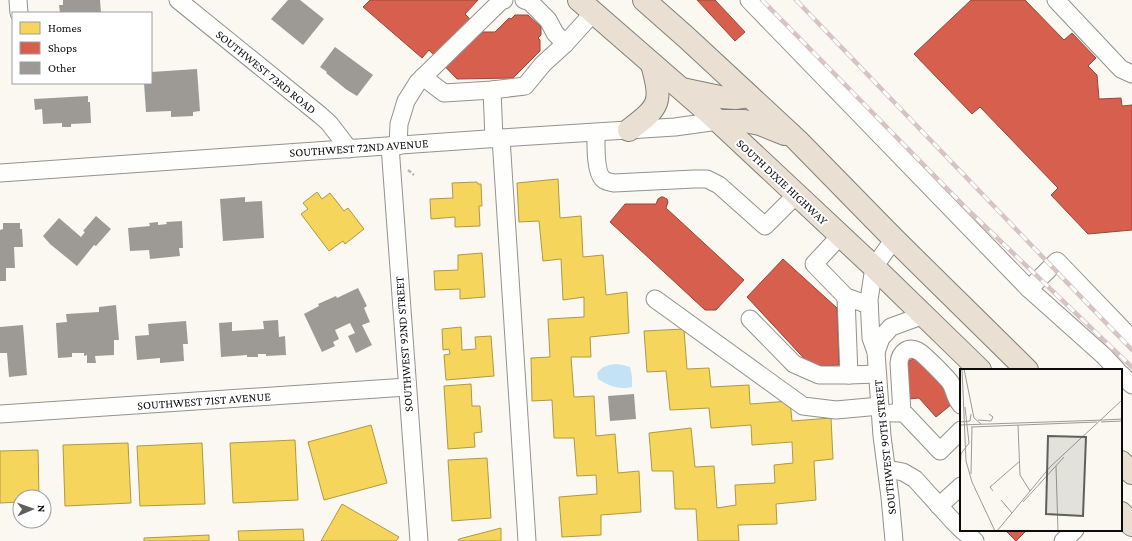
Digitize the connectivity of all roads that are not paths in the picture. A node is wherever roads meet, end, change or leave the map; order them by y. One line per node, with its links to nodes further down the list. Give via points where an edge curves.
1 (18, 0): 9 (street)
2 (178, 0): 23 (street, SOUTHWEST 73RD ROAD, via 329,123)
3 (504, 0): 13 (street, SOUTHWEST 92ND STREET)
4 (524, 0): 10 (street, via 530,2 548,20)
5 (644, 0): 16 (highway)
6 (749, 0): 29 (street)
7 (1056, 0): 12 (street, via 1121,69)
8 (586, 6): 10 (street); 11 (highway, SOUTH DIXIE HIGHWAY)
9 (19, 12)
10 (565, 44): 15 (street, via 543,64 525,86)
11 (652, 64): 14 (highway, SOUTH DIXIE HIGHWAY); 18 (highway, via 658,92 656,104 644,119)
12 (1132, 74)
13 (423, 77): 15 (street, via 444,93); 22 (street, SOUTHWEST 92ND STREET, via 406,102)
14 (679, 88): 16 (highway, via 720,97); 17 (highway, SOUTH DIXIE HIGHWAY)
15 (492, 90): 20 (street)
16 (750, 96): 21 (highway)
17 (718, 122): 18 (street, SOUTHWEST 72ND AVENUE); 21 (highway, via 744,121 760,124); 25 (highway, SOUTH DIXIE HIGHWAY)
18 (629, 130): 19 (street, SOUTHWEST 72ND AVENUE)
19 (596, 132): 20 (street, SOUTHWEST 72ND AVENUE); 25 (street, via 598,171 607,182 708,179 719,185 765,226)
20 (498, 139): 22 (street, SOUTHWEST 72ND AVENUE); 61 (street)
21 (797, 140): 27 (highway)
22 (394, 146): 23 (street, SOUTHWEST 72ND AVENUE); 44 (street, SOUTHWEST 92ND STREET)
23 (349, 149): 24 (street, SOUTHWEST 72ND AVENUE)
24 (0, 173)
25 (796, 195): 26 (highway, SOUTH DIXIE HIGHWAY)
26 (840, 236): 28 (highway, SOUTH DIXIE HIGHWAY); 30 (street, via 814,264)
27 (894, 239): 28 (street, SOUTHWEST 90TH STREET); 38 (highway)
28 (874, 267): 32 (street, SOUTHWEST 90TH STREET); 33 (highway, SOUTH DIXIE HIGHWAY)
29 (1029, 289): 35 (street, via 1057,260); 39 (street)
30 (846, 297): 32 (street); 41 (street)
31 (655, 299): 46 (street, via 804,406 836,410)
32 (869, 305): 36 (street, SOUTHWEST 90TH STREET, via 871,338)
33 (924, 315): 36 (street, SOUTHWEST 90TH STREET, via 891,327 881,338); 37 (highway, SOUTH DIXIE HIGHWAY)
34 (750, 318): 41 (street, via 794,364 819,375)
35 (1132, 339)
36 (876, 352): 40 (street, SOUTHWEST 90TH STREET)
37 (979, 369)
38 (1026, 369)
39 (1116, 369)
40 (877, 374): 41 (street); 46 (street, SOUTHWEST 90TH STREET)
41 (849, 375)
42 (1122, 375): 43 (street)
43 (1132, 385)
44 (407, 387): 48 (street, SOUTHWEST 71ST AVENUE); 60 (street, SOUTHWEST 92ND STREET)
45 (960, 404): 47 (street, via 950,382 920,352 912,349 901,354 898,363)
46 (880, 410): 47 (street); 51 (street, SOUTHWEST 90TH STREET)
47 (902, 413): 49 (street, via 940,451)
48 (0, 414)
49 (960, 431)
50 (1122, 463): 52 (highway)
51 (887, 469): 54 (street, via 903,472 915,479); 62 (street, SOUTHWEST 90TH STREET)
52 (1132, 473)
53 (960, 487): 54 (street)
54 (939, 506): 57 (street)
55 (1122, 514): 56 (highway)
56 (1132, 525)
57 (960, 527)
58 (964, 531): 63 (street)
59 (1073, 531): 64 (street)
60 (419, 541)
61 (528, 541)
62 (894, 541)
63 (974, 541)
64 (1063, 541)

